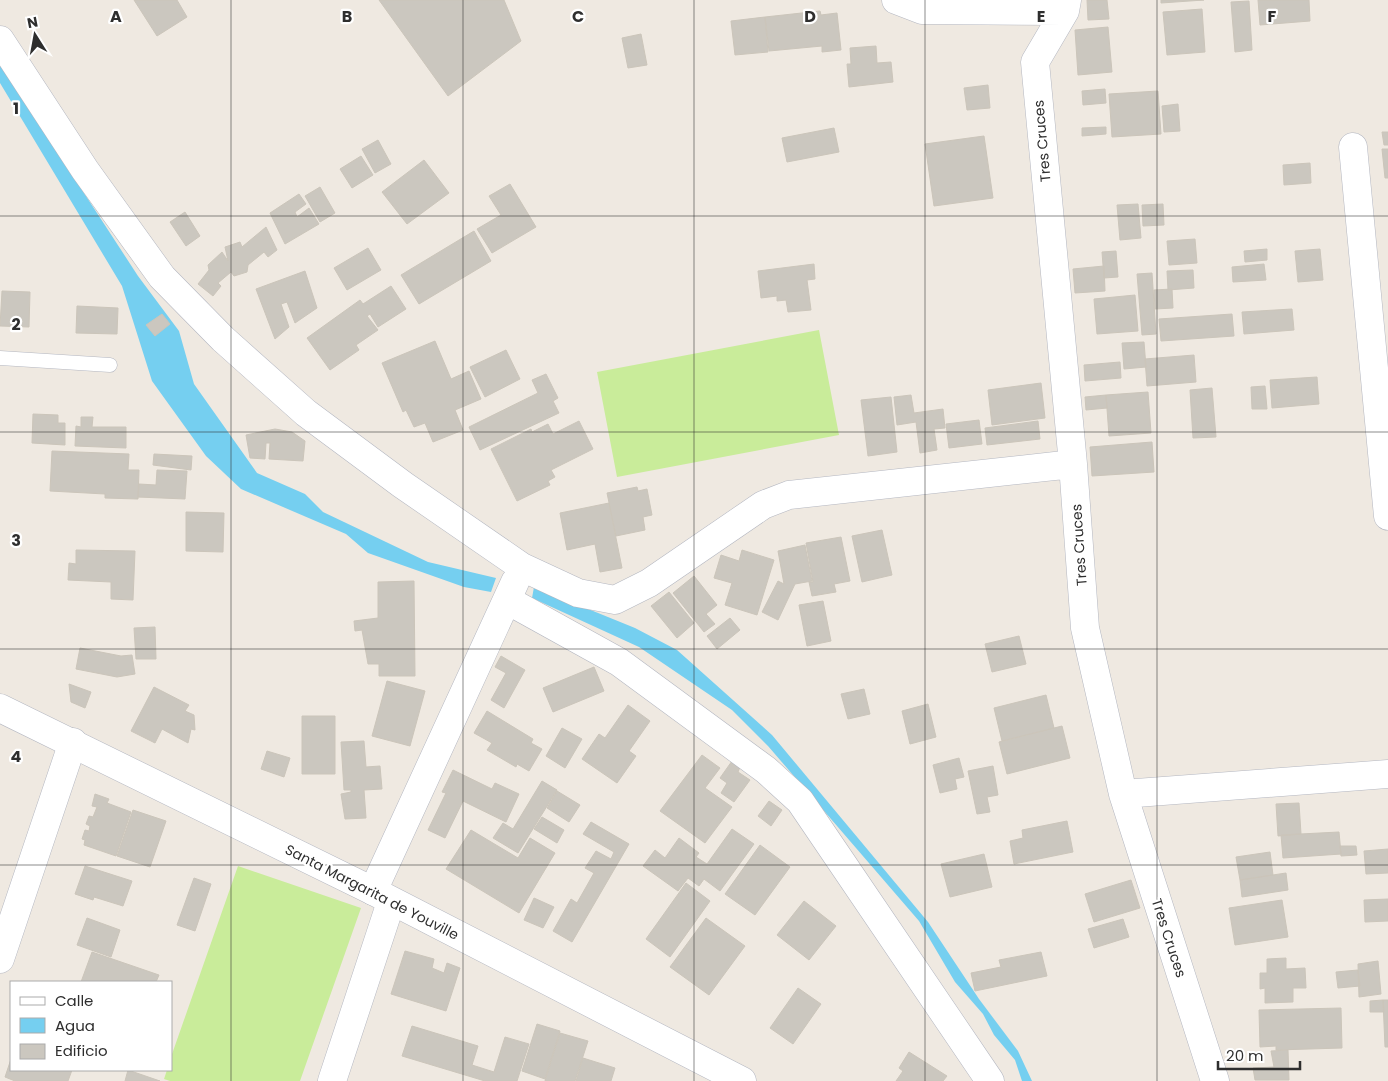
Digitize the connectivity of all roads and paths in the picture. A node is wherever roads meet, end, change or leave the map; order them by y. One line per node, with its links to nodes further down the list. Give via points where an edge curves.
1 (896, 0): 2 (street, via 922,10)
2 (1066, 5): 8 (street, Tres Cruces, via 1035,62)
3 (0, 40): 10 (street, via 85,170 162,277 223,339 306,413)
4 (1353, 146): 5 (street)
5 (1380, 334): 9 (street)
6 (0, 358): 7 (lane)
7 (110, 365)
8 (1073, 464): 10 (street, via 789,495 763,505 649,583 615,600 578,593); 15 (street, Tres Cruces, via 1085,628)
9 (1388, 516)
10 (522, 567): 11 (street)
11 (508, 600): 16 (street); 20 (street, via 619,662 766,770 800,800)
12 (0, 708): 13 (street, Santa Margarita de Youville)
13 (73, 742): 16 (street, Santa Margarita de Youville); 17 (street)
14 (1388, 774): 15 (street)
15 (1123, 794): 21 (street, Tres Cruces)
16 (382, 896): 18 (street); 19 (street, Santa Margarita de Youville)
17 (0, 959)
18 (332, 1081)
19 (742, 1081)
20 (990, 1081)
21 (1215, 1081)

